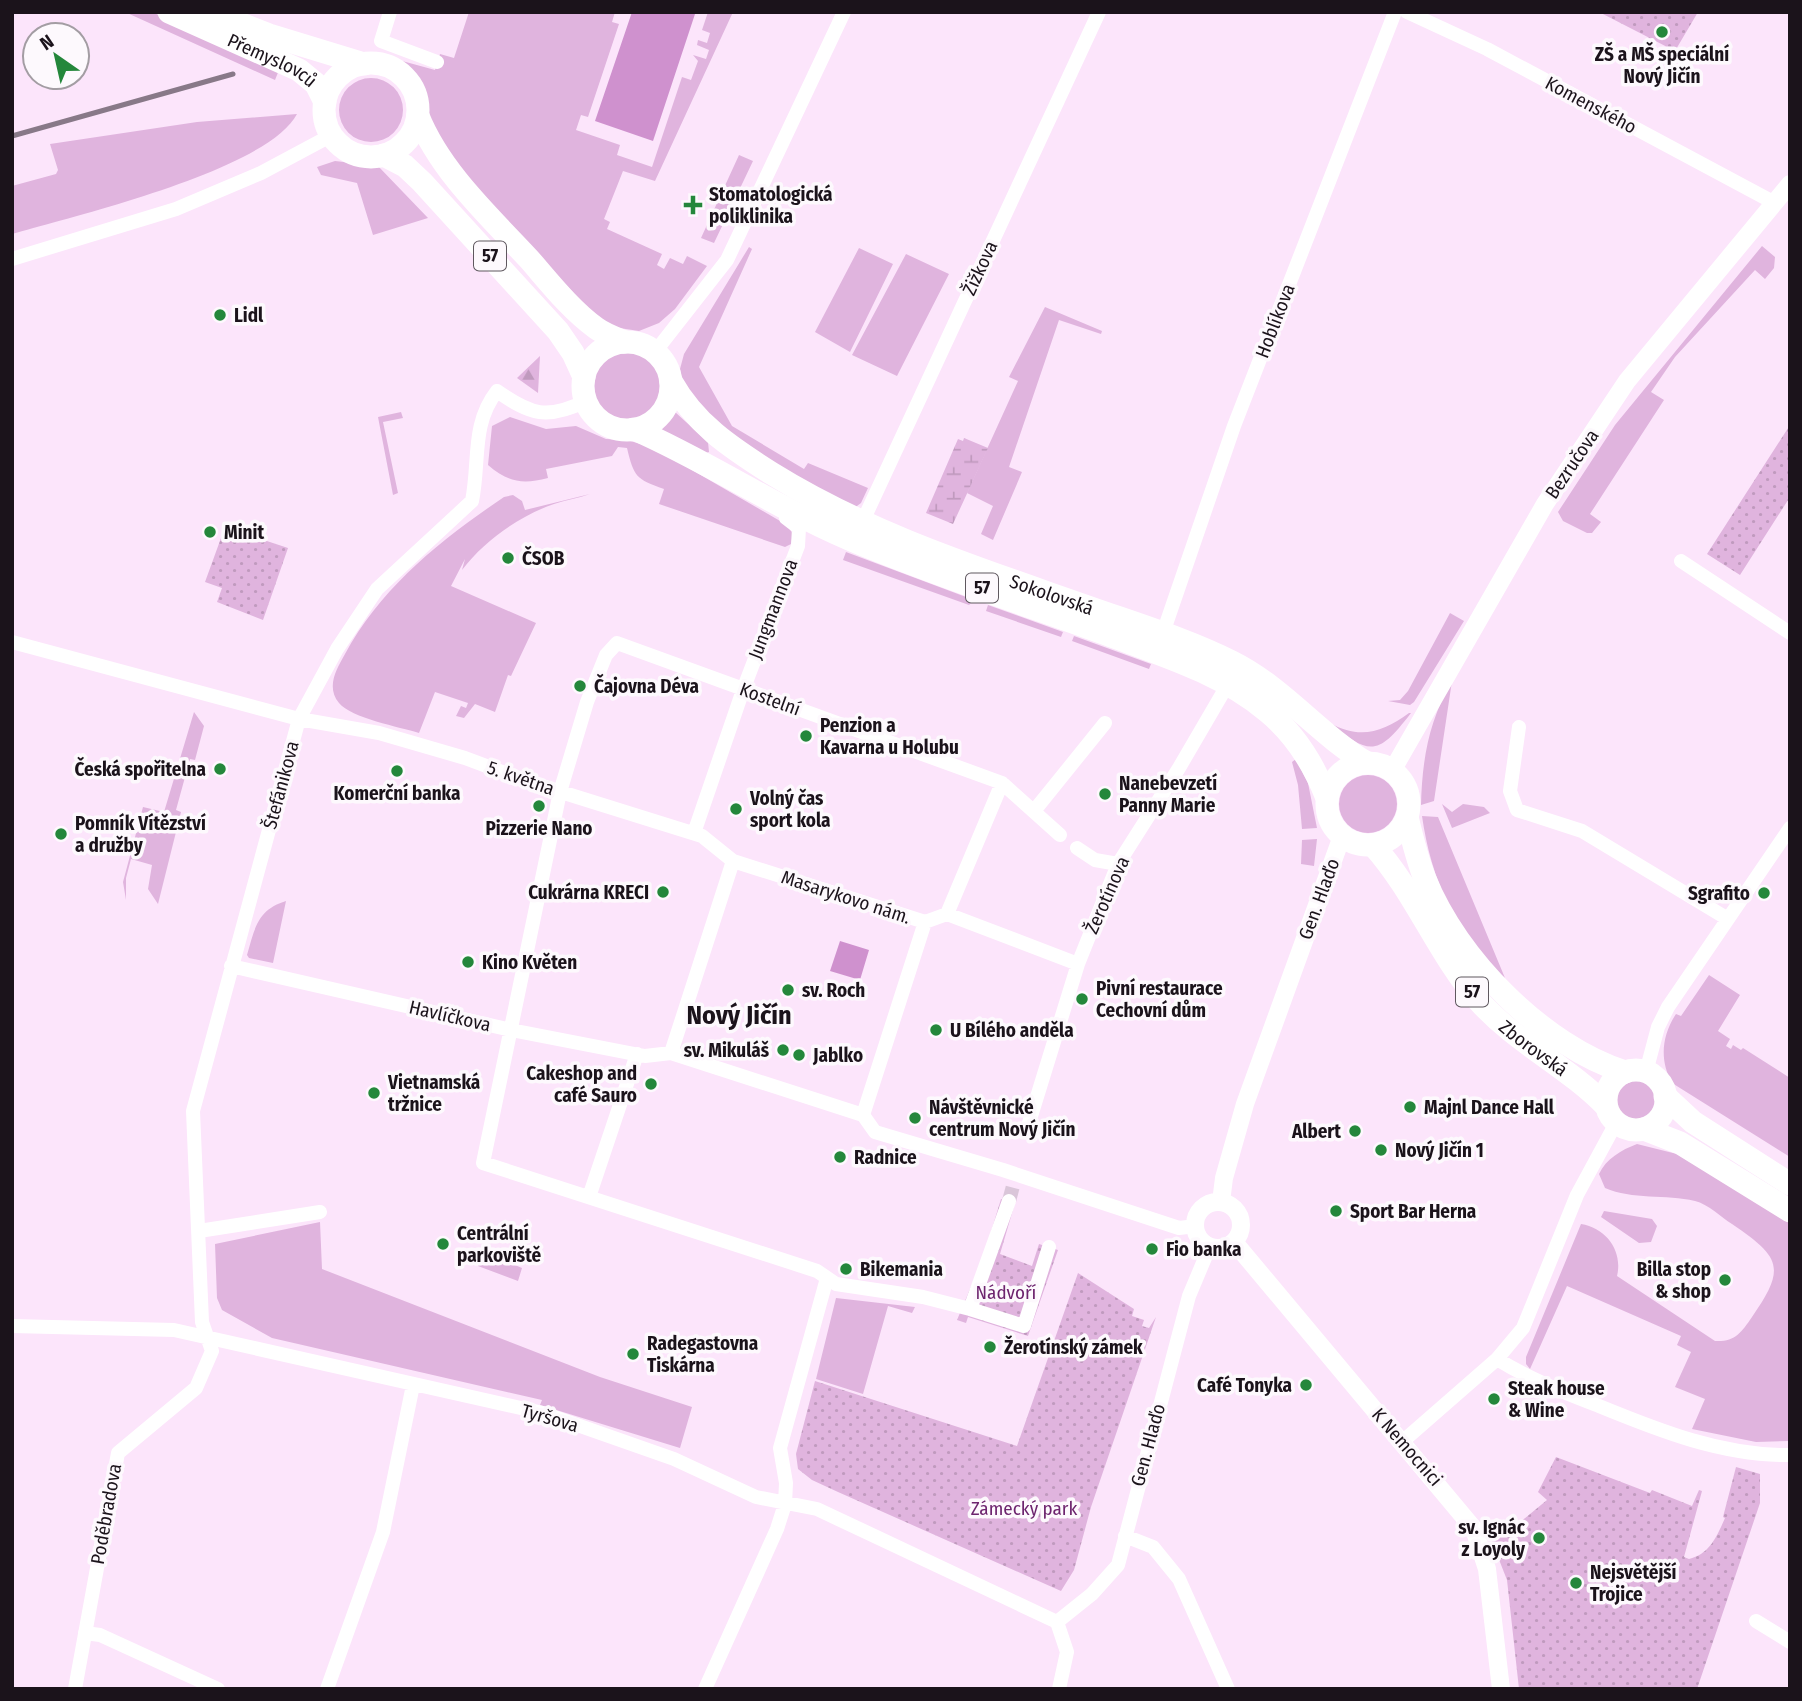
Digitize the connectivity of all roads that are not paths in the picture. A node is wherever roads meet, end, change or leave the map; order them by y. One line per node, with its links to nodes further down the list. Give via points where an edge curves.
1 (169, 12): 10 (main road, Přemyslovců, via 299,70 316,84)
2 (211, 12): 9 (main road, Přemyslovců)
3 (390, 12): 8 (street, via 380,41)
4 (844, 12): 18 (street, via 727,260)
5 (1099, 12): 24 (street, Žižkova)
6 (1395, 12): 26 (street, Hoblíkova, via 1234,426)
7 (1407, 12): 15 (street, Komenského, via 1487,49)
8 (437, 62)
9 (364, 64): 10 (main road, via 336,78); 11 (main road, 57, via 388,66 407,79 418,100)
10 (325, 102): 12 (main road)
11 (418, 116): 13 (main road, via 409,138); 17 (main road, 57, via 443,162 509,239 578,313)
12 (332, 135): 13 (main road, 57, via 354,154); 16 (street, via 261,173 176,209)
13 (384, 155): 19 (main road, 57, via 422,181 549,321)
14 (1790, 184): 15 (street, Bezručova)
15 (1773, 202): 35 (street, Bezručova, via 1622,388 1545,503)
16 (12, 259)
17 (625, 342): 18 (main road, 57); 19 (main road, via 600,352)
18 (656, 352): 20 (main road, 57)
19 (584, 377): 21 (main road, 57)
20 (671, 381): 22 (main road, via 662,413); 24 (main road, Sokolovská / 57, via 699,422 719,438)
21 (586, 401): 22 (main road, 57, via 602,422); 31 (street, Štefánikova, via 538,414 497,391 479,426 472,501 377,589)
22 (634, 429): 23 (main road, Sokolovská / 57)
23 (710, 467): 29 (main road, Sokolovská / 57, via 794,514 866,546 1163,655); 30 (street, Jungmannova, via 746,497 792,521 800,533)
24 (862, 523): 26 (main road, Sokolovská / 57)
25 (1681, 561): 27 (street)
26 (1163, 633): 34 (main road, Sokolovská / 57, via 1257,676 1300,707 1343,749)
27 (1790, 633)
28 (12, 642): 31 (street, 5. května)
29 (1228, 684): 38 (main road, Sokolovská / 57, via 1285,727 1316,771); 48 (street, Žerotínova)
30 (743, 690): 36 (street, Kostelní); 37 (street, Kostelní, via 617,643 606,655 587,702); 42 (street, Jungmannova)
31 (299, 719): 37 (street, 5. května, via 379,733); 53 (street, Štefánikova)
32 (1105, 723): 39 (street)
33 (1519, 727): 50 (street, via 1510,791 1517,810 1582,831)
34 (1367, 763): 35 (main road, 57); 38 (main road, via 1342,772)
35 (1392, 771): 40 (main road, 57, via 1407,791)
36 (1002, 783): 39 (street, Kostelní); 49 (street)
37 (559, 792): 42 (street, 5. května); 54 (street)
38 (1327, 798): 44 (main road, 57, via 1331,822)
39 (1034, 811): 43 (street, Kostelní)
40 (1407, 817): 45 (main road, via 1392,838); 57 (main road, Zborovská / 57, via 1426,881 1440,908 1495,984 1560,1038 1600,1062)
41 (1790, 828): 50 (street)
42 (694, 833): 47 (street, 5. května)
43 (1060, 835)
44 (1342, 836): 45 (main road, via 1353,843); 66 (street, Gen. Hlaďo, via 1245,1104)
45 (1373, 845): 59 (main road, Zborovská / 57, via 1478,999 1527,1046 1584,1085)
46 (1077, 848): 48 (street, via 1095,860)
47 (733, 861): 51 (street, Masarykovo nám.); 55 (street)
48 (1118, 864): 52 (street, Žerotínova)
49 (947, 915): 51 (street); 52 (street)
50 (1728, 919): 57 (street, via 1668,1007)
51 (925, 922): 60 (street, Masarykovo nám.)
52 (1078, 964): 61 (street, Žerotínova)
53 (231, 966): 54 (street, Havlíčkova); 70 (street, Štefánikova, via 193,1111)
54 (511, 1030): 56 (street, Havlíčkova); 64 (street, via 483,1163)
55 (671, 1053): 56 (street, Havlíčkova); 60 (street)
56 (637, 1054): 64 (street)
57 (1635, 1072): 58 (main road, 57, via 1657,1080); 59 (main road, via 1610,1086)
58 (1665, 1096): 62 (main road, via 1660,1118); 63 (main road, 57, via 1693,1122)
59 (1611, 1114): 62 (main road, via 1629,1129); 78 (street, via 1528,1318)
60 (863, 1115): 69 (street, via 875,1132 1015,1181 1179,1228)
61 (1028, 1126)
62 (1644, 1129): 67 (main road, via 1680,1143)
63 (1790, 1184)
64 (589, 1197): 74 (street)
65 (1009, 1201): 75 (street)
66 (1221, 1202): 69 (street, via 1203,1208); 71 (street, via 1239,1214 1241,1229)
67 (1790, 1211)
68 (320, 1212): 70 (street)
69 (1196, 1226): 72 (street, via 1200,1238)
70 (199, 1231): 77 (street, Štefánikova, via 201,1322)
71 (1234, 1242): 72 (street); 80 (street, K Nemocnici)
72 (1210, 1246): 83 (street, Gen. Hlaďo, via 1189,1296)
73 (1049, 1247): 75 (street, via 1024,1326)
74 (827, 1278): 75 (street, via 836,1284); 82 (street, via 780,1448)
75 (970, 1309)
76 (12, 1326): 77 (street, Tyršova, via 174,1330)
77 (206, 1336): 79 (street, Tyršova); 86 (street, Poděbradova, via 212,1351 196,1388 118,1453)
78 (1497, 1359): 80 (street); 81 (street, via 1525,1377 1664,1432 1756,1455)
79 (413, 1385): 82 (street, Tyršova, via 543,1413 674,1459 756,1497); 90 (street, via 383,1532)
80 (1402, 1442): 94 (street, K Nemocnici, via 1470,1521 1479,1538)
81 (1790, 1455)
82 (785, 1504): 85 (street, Tyršova, via 817,1509); 91 (street)
83 (1125, 1536): 85 (street, Gen. Hlaďo, via 1118,1565); 93 (street, via 1153,1547 1179,1579)
84 (1756, 1621): 87 (street)
85 (1057, 1622): 92 (street, via 1067,1652)
86 (85, 1633): 88 (street, Poděbradova); 89 (street, via 100,1635)
87 (1790, 1642)
88 (75, 1689)
89 (218, 1689)
90 (327, 1689)
91 (705, 1689)
92 (1059, 1689)
93 (1228, 1689)
94 (1502, 1689)

